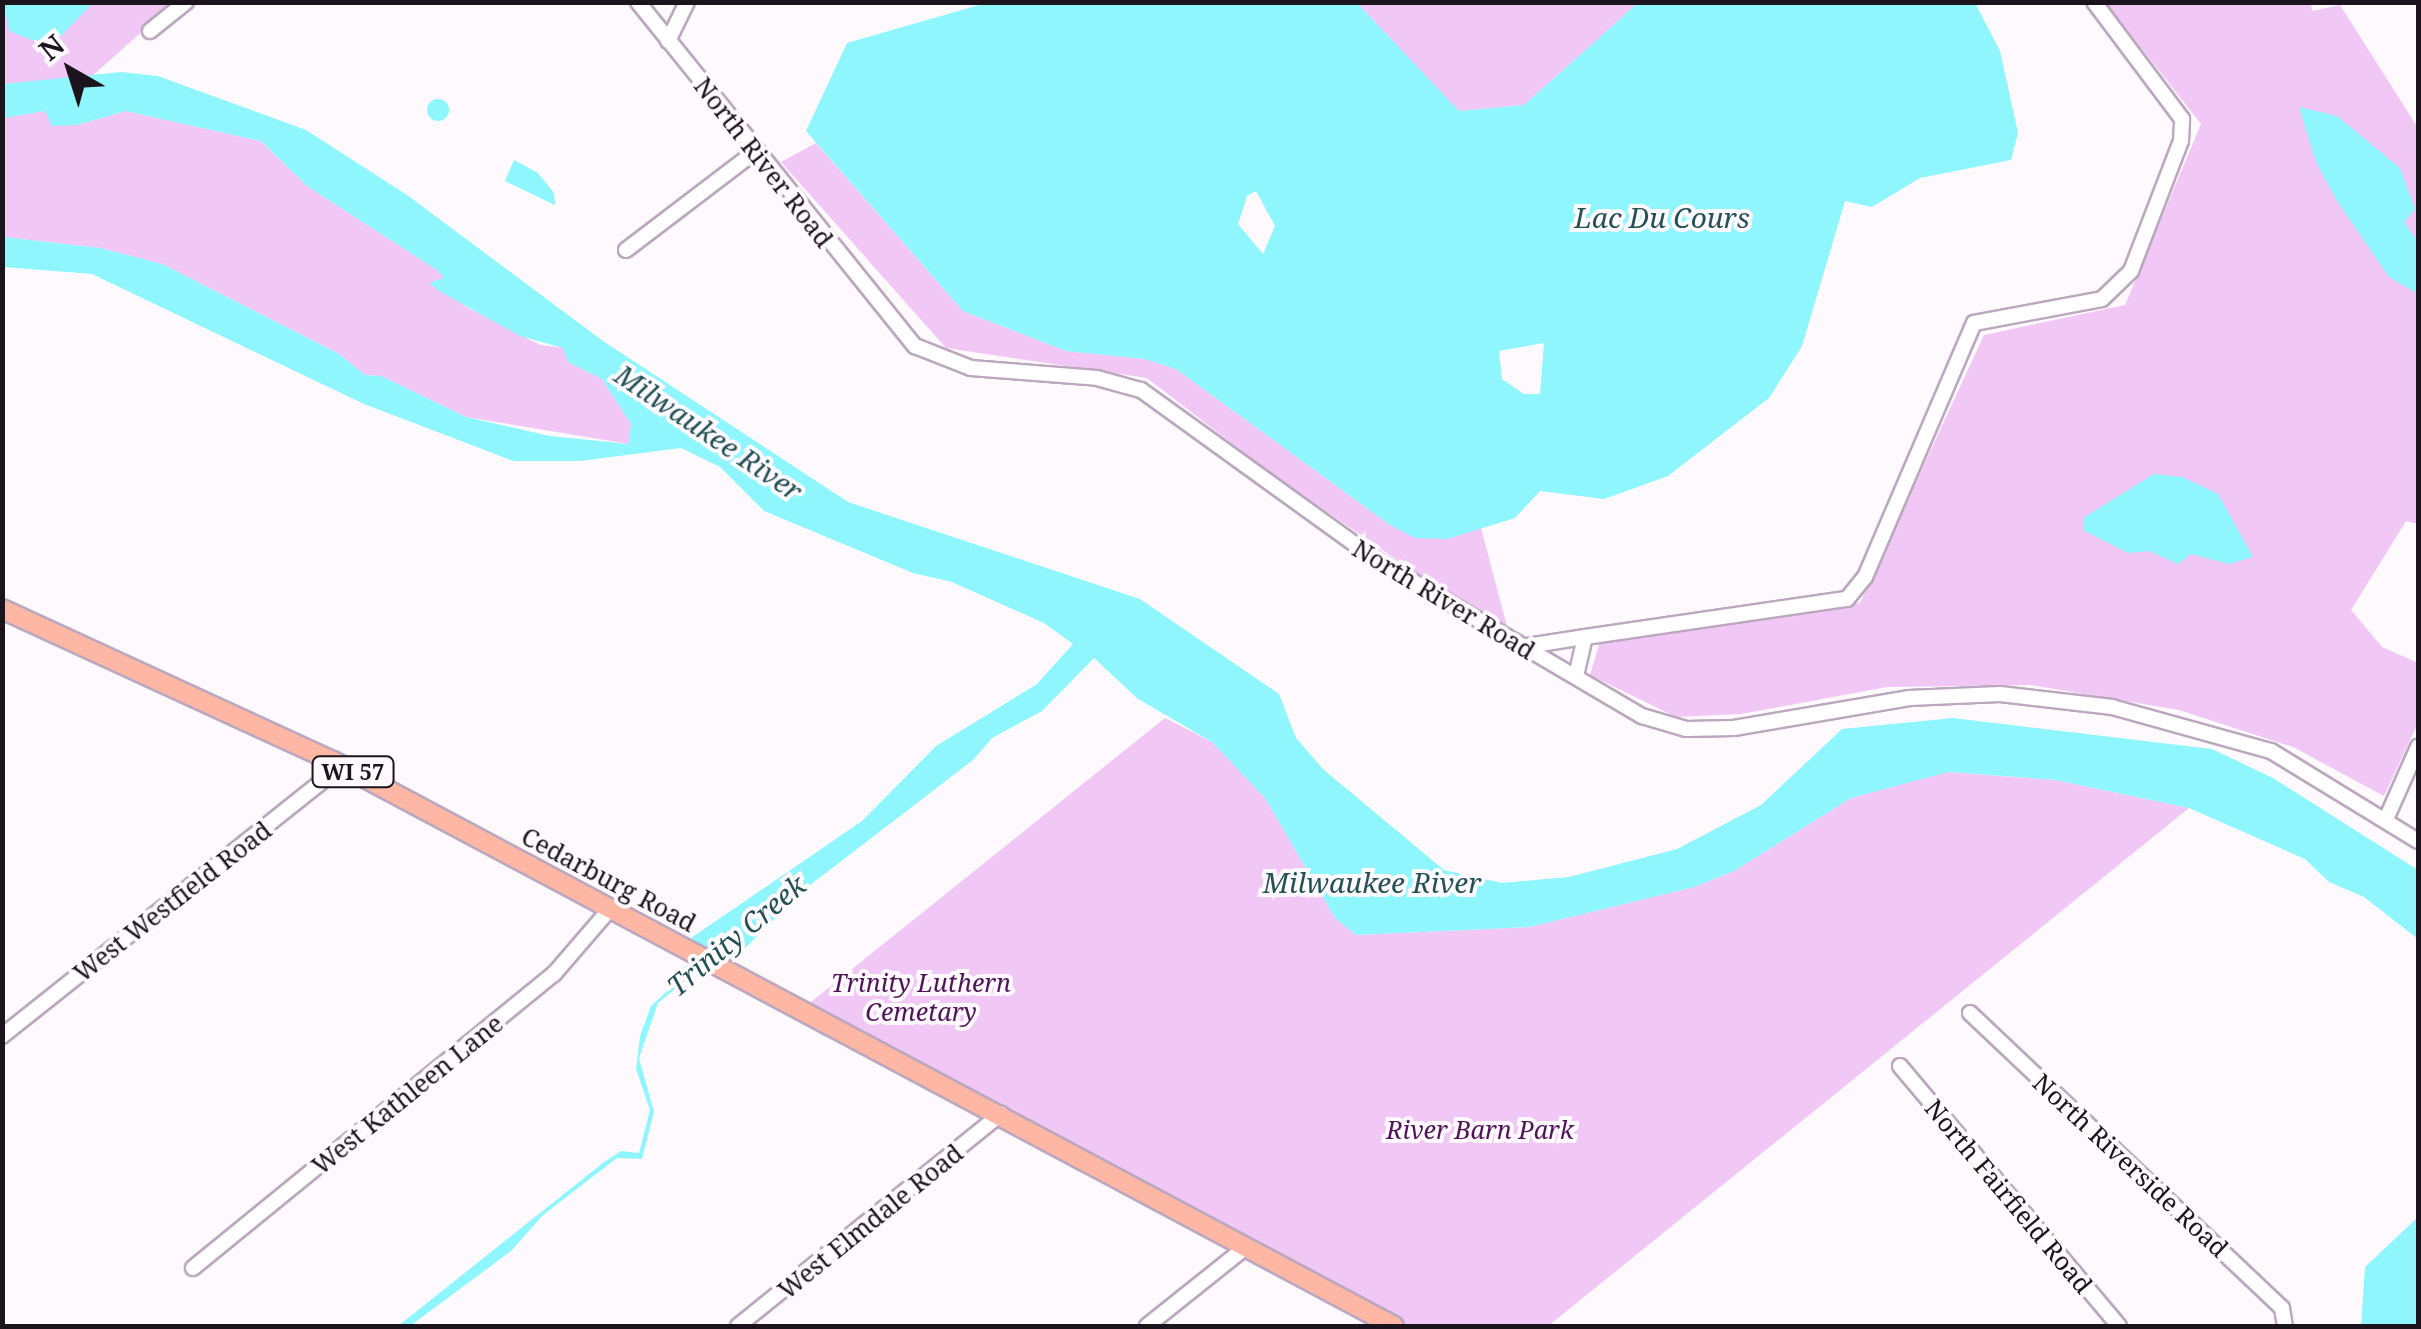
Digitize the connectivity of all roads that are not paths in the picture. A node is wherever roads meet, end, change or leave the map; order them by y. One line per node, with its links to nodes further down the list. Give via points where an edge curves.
1 (186, 2): 5 (street)
2 (638, 2): 6 (street, North River Road)
3 (686, 2): 6 (street)
4 (2094, 2): 10 (street, via 2182,120 2169,177 2131,270 2102,299 1974,323 1865,577 1848,599)
5 (150, 31)
6 (668, 40): 7 (street, North River Road)
7 (756, 150): 8 (street); 11 (street, North River Road, via 915,346 972,368 1098,378 1141,390 1362,550)
8 (626, 250)
9 (2, 609): 14 (main road, Cedarburg Road / WI 57)
10 (1584, 637): 11 (street); 12 (street)
11 (1521, 646): 12 (street, North River Road)
12 (1576, 676): 15 (street, North River Road, via 1642,716 1686,729 1734,728 1909,698 2000,694 2112,707 2272,751)
13 (2418, 748): 15 (street)
14 (342, 766): 17 (main road, Cedarburg Road / WI 57); 19 (street, West Westfield Road)
15 (2387, 817): 16 (street, North River Road)
16 (2418, 841)
17 (610, 908): 21 (main road, Cedarburg Road / WI 57); 23 (street, West Kathleen Lane, via 554,974)
18 (1970, 1013): 24 (street, North Riverside Road, via 2272,1298)
19 (2, 1036)
20 (1900, 1066): 28 (street, North Fairfield Road)
21 (1002, 1114): 22 (main road, Cedarburg Road / WI 57); 25 (street, West Elmdale Road)
22 (1246, 1247): 26 (street); 27 (main road, Cedarburg Road / WI 57)
23 (193, 1268)
24 (2286, 1324)
25 (738, 1326)
26 (1147, 1326)
27 (1394, 1326)
28 (2119, 1326)

